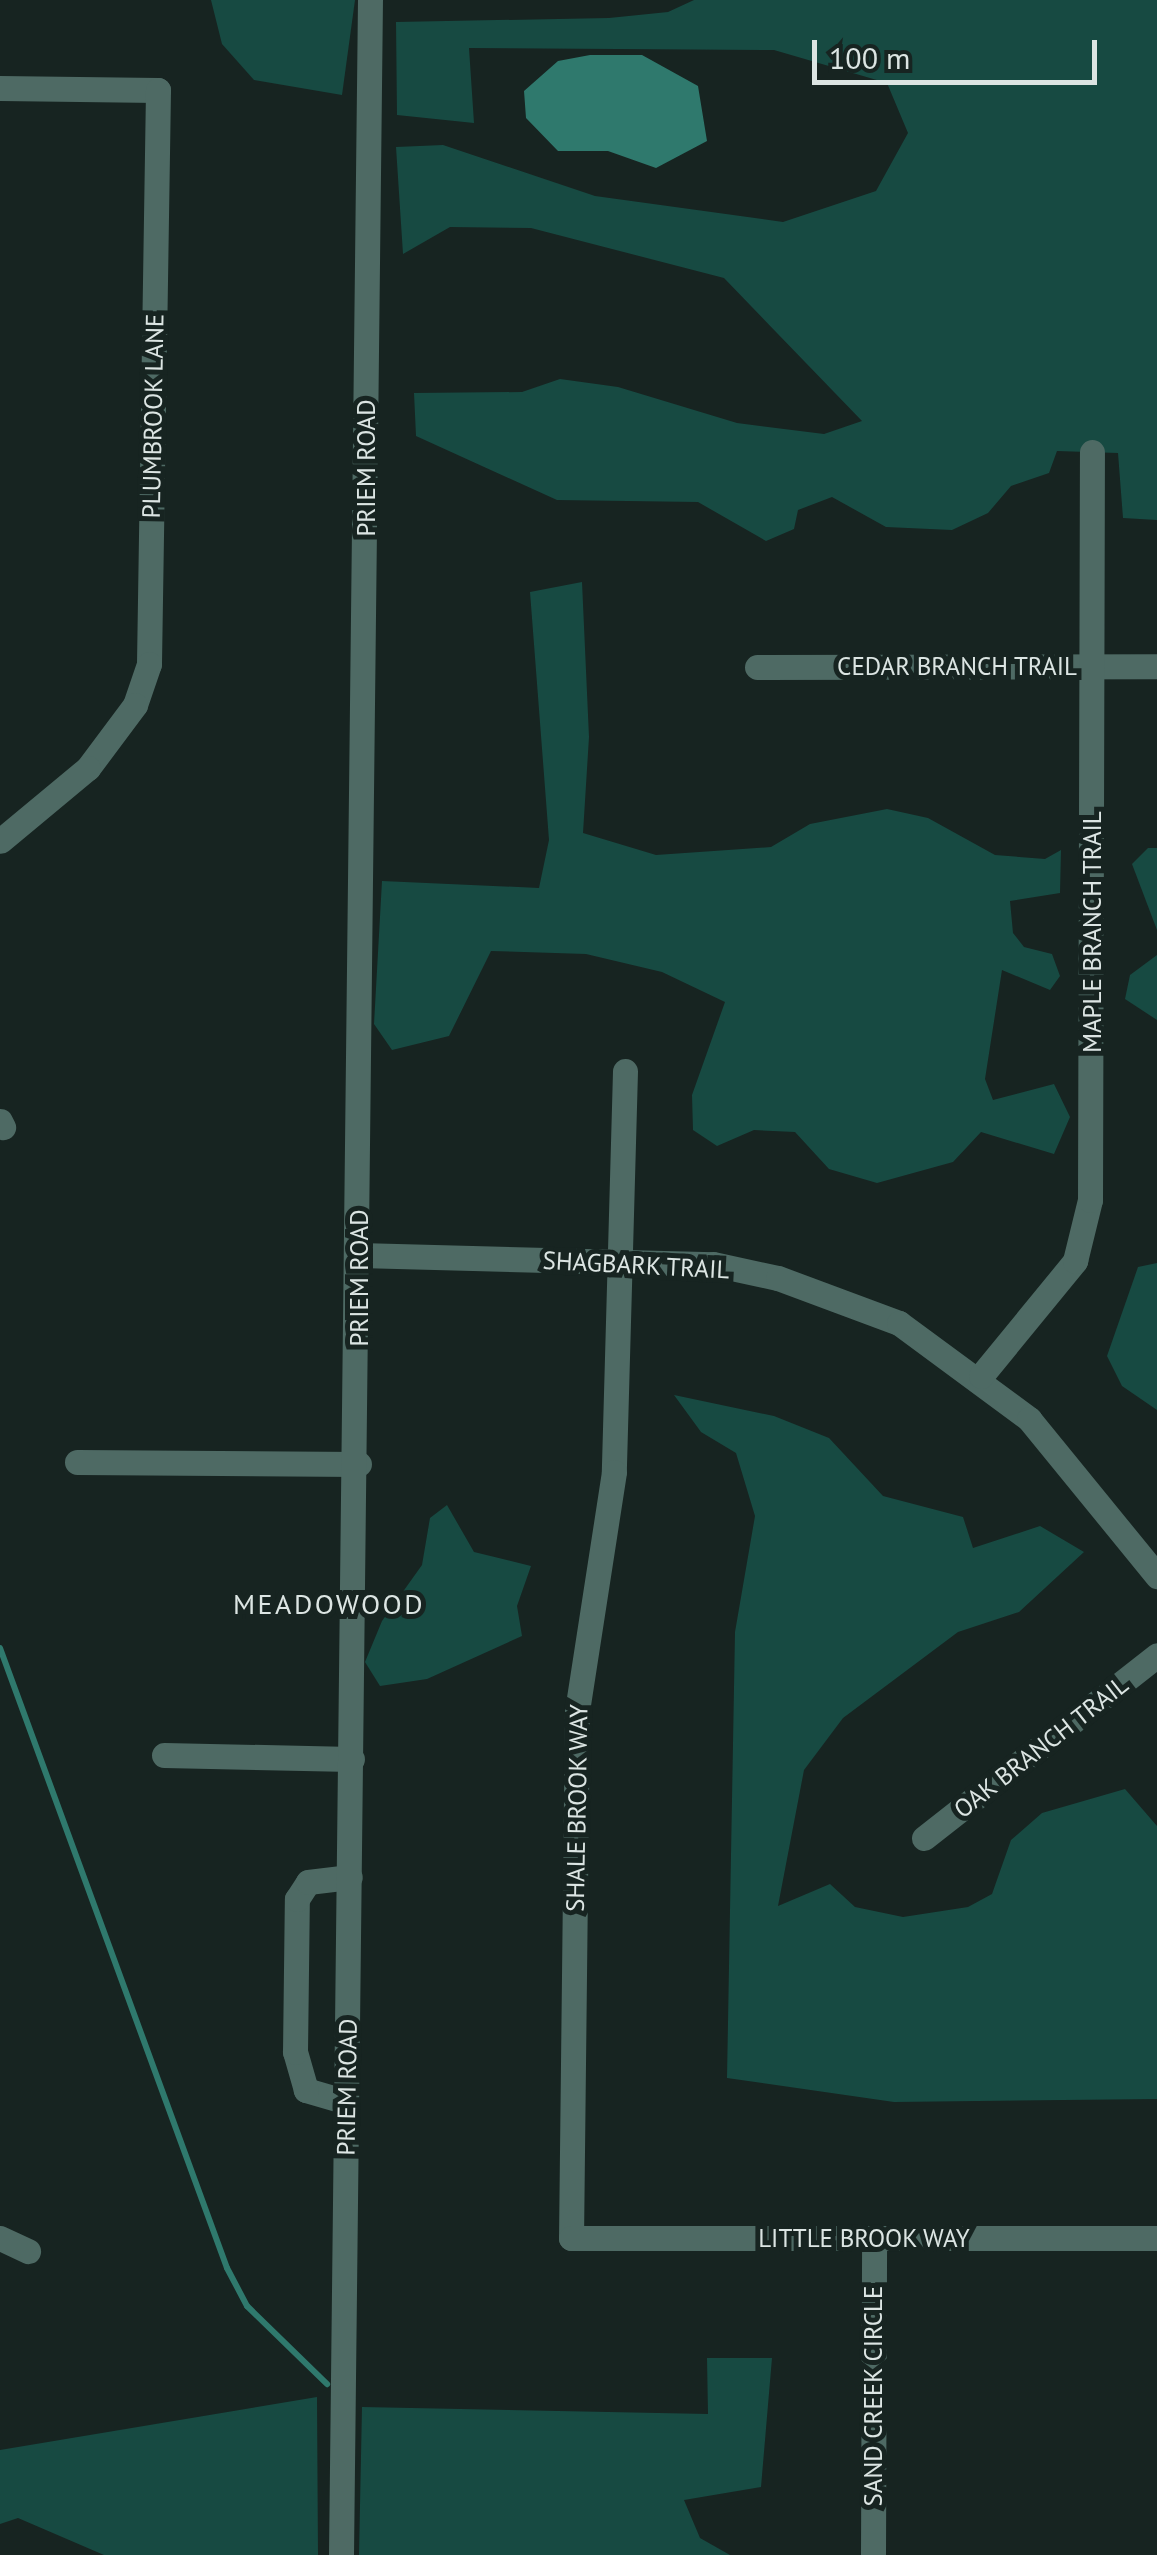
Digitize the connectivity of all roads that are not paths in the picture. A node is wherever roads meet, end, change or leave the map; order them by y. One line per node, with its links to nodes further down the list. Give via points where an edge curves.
1 (370, 0): 9 (street, PRIEM ROAD)
2 (0, 88): 7 (street, PLUMBROOK LANE, via 158,90 149,664 134,705 88,768)
3 (1092, 452): 4 (street, MAPLE BRANCH TRAIL)
4 (1093, 666): 5 (street, CEDAR BRANCH TRAIL); 6 (street, CEDAR BRANCH TRAIL); 11 (street, MAPLE BRANCH TRAIL, via 1090,1200 1075,1261)
5 (1157, 666)
6 (757, 668)
7 (0, 841)
8 (626, 1071): 10 (street, SHALE BROOK WAY)
9 (359, 1255): 10 (street, SHAGBARK TRAIL); 13 (street, PRIEM ROAD)
10 (620, 1261): 11 (street, SHAGBARK TRAIL, via 713,1264 778,1278 900,1323); 22 (street, SHALE BROOK WAY, via 614,1472 577,1711)
11 (981, 1376): 14 (street, SHAGBARK TRAIL, via 1029,1418)
12 (77, 1462): 13 (street)
13 (359, 1464): 17 (street, PRIEM ROAD)
14 (1157, 1576)
15 (1157, 1655): 18 (street, OAK BRANCH TRAIL)
16 (164, 1756): 17 (street)
17 (352, 1759): 19 (street, PRIEM ROAD)
18 (924, 1838)
19 (350, 1877): 20 (street, PRIEM ROAD); 20 (street, via 308,1882 297,1899 294,2052 306,2090)
20 (347, 2102): 26 (street, PRIEM ROAD)
21 (0, 2238): 25 (street)
22 (571, 2238): 23 (street, LITTLE BROOK WAY)
23 (874, 2238): 24 (street, LITTLE BROOK WAY); 27 (street, SAND CREEK CIRCLE)
24 (1157, 2238)
25 (28, 2251)
26 (341, 2555)
27 (873, 2555)

